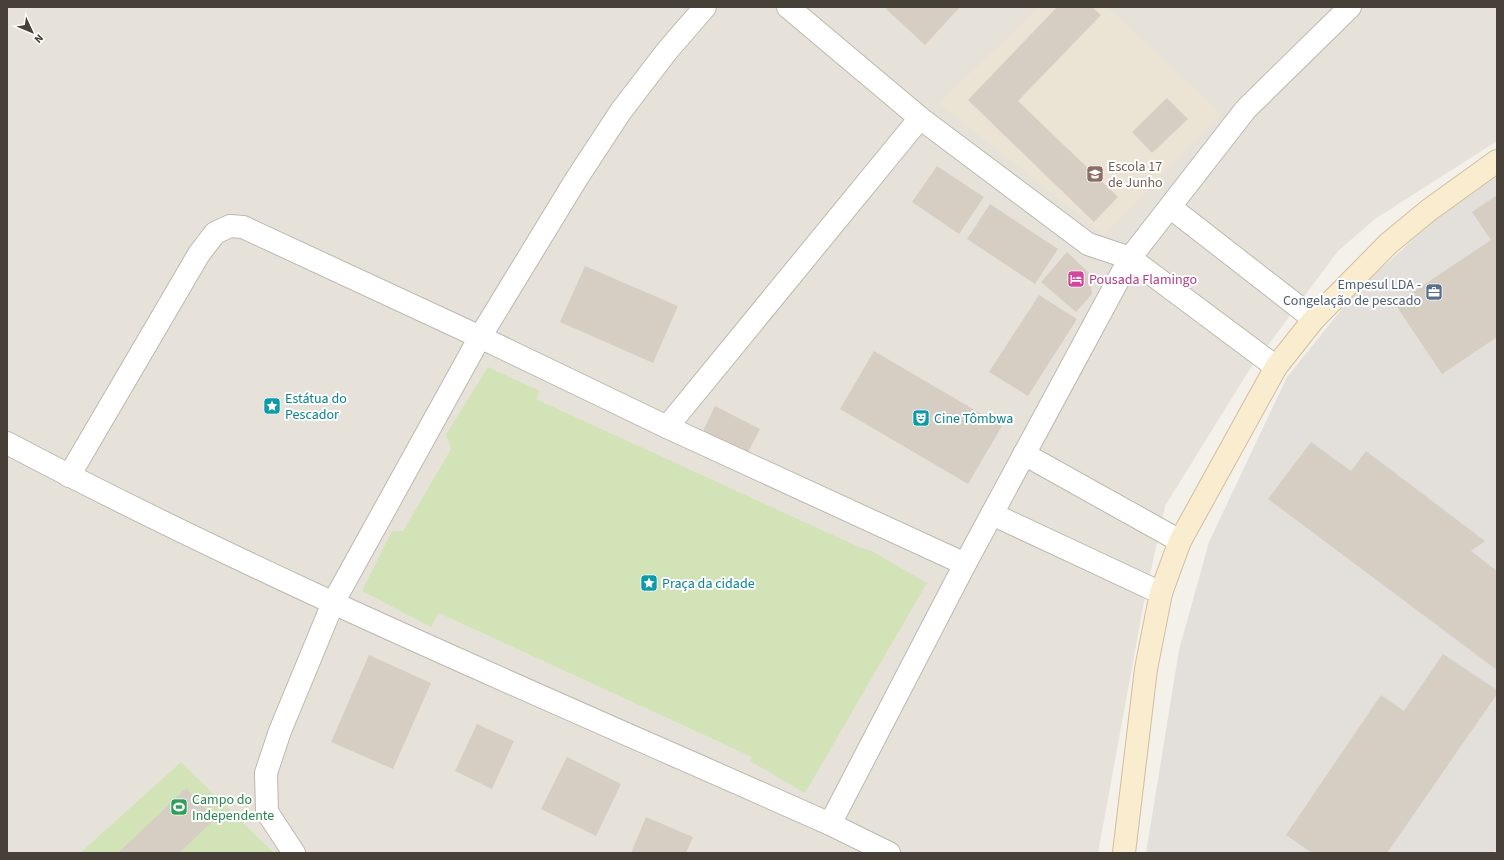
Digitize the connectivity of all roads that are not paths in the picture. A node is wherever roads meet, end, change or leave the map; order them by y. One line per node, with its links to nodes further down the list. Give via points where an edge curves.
1 (705, 7): 9 (street, via 667,51 622,111 577,178)
2 (788, 7): 4 (street)
3 (1350, 7): 6 (street, via 1246,109)
4 (920, 118): 7 (street, via 1088,244); 11 (street)
5 (1497, 161): 8 (street, via 1429,210 1389,243)
6 (1170, 206): 7 (street); 8 (street)
7 (1130, 258): 10 (street); 13 (street)
8 (1314, 319): 10 (street)
9 (480, 337): 11 (street); 14 (street, via 243,227 230,226 216,233 199,254); 19 (street)
10 (1276, 367): 16 (street)
11 (667, 427): 17 (street)
12 (7, 443): 14 (street)
13 (1024, 454): 15 (street); 16 (street)
14 (70, 476): 19 (street)
15 (992, 514): 17 (street); 18 (street)
16 (1180, 541): 18 (street)
17 (965, 564): 20 (street)
18 (1161, 593): 23 (street, via 1146,669)
19 (333, 602): 20 (street); 21 (street, via 280,731 266,773 267,812)
20 (830, 824): 22 (street)
21 (294, 853)
22 (889, 853)
23 (1124, 853)

